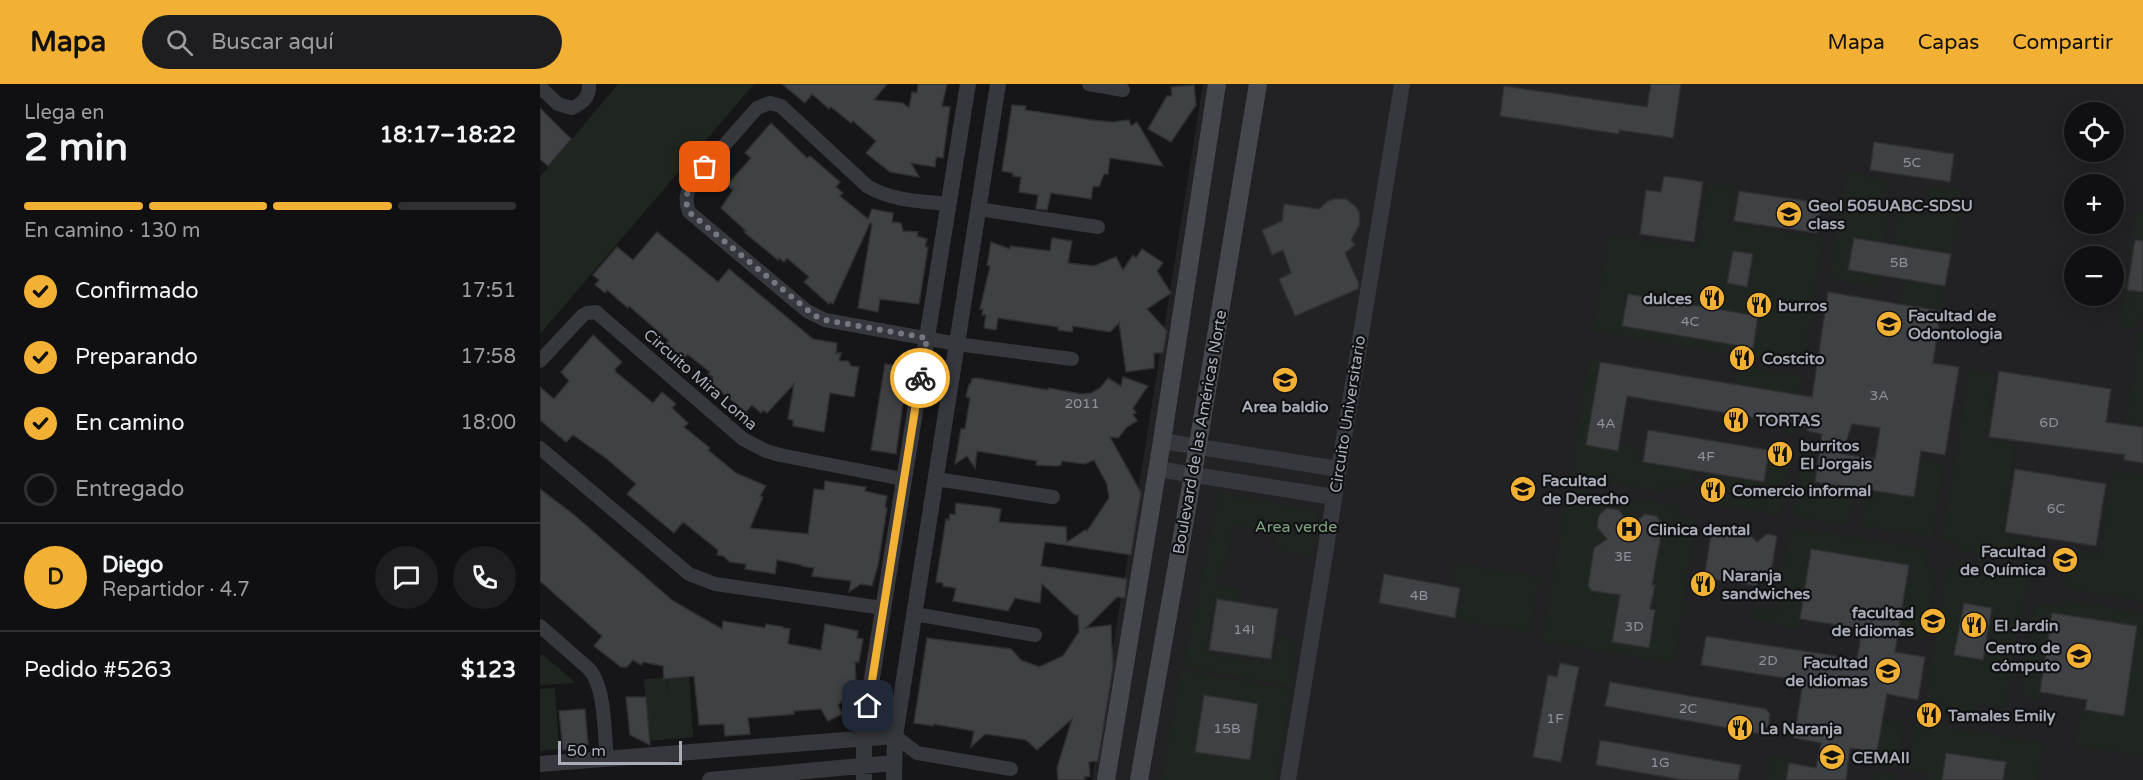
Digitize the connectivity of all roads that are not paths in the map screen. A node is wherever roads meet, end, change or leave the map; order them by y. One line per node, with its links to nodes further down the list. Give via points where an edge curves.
1 (589, 84): 8 (street, via 587,98 572,108 558,104)
2 (969, 84): 10 (street)
3 (998, 84): 11 (street)
4 (1089, 84): 9 (street)
5 (1217, 84): 17 (main road, Boulevard de las Américas Norte)
6 (1258, 84): 18 (main road, Boulevard de las Américas Norte)
7 (1402, 84): 21 (street, Circuito Universitario)
8 (540, 87)
9 (1123, 90)
10 (949, 204): 13 (street); 13 (street, via 878,193 781,106 770,103 757,108 692,182 686,196 689,212 815,316)
11 (978, 209): 12 (street); 14 (street)
12 (1098, 227)
13 (927, 338): 14 (street); 23 (street)
14 (957, 344): 15 (street); 24 (street)
15 (1072, 359)
16 (540, 362): 23 (street, Circuito Mira Loma, via 583,315 596,312 756,447)
17 (1162, 441): 18 (street); 20 (main road, Boulevard de las Américas Norte)
18 (1197, 446): 21 (street); 22 (main road, Boulevard de las Américas Norte)
19 (540, 448): 27 (street, via 689,574 730,587)
20 (1157, 469): 22 (street); 40 (main road, Boulevard de las Américas Norte)
21 (1338, 469): 26 (street, Circuito Universitario)
22 (1193, 474): 26 (street); 41 (main road, Boulevard de las Américas Norte)
23 (903, 479): 27 (street)
24 (936, 479): 25 (street); 28 (street)
25 (1053, 497)
26 (1334, 497): 42 (street, Circuito Universitario)
27 (883, 608): 32 (street)
28 (915, 615): 30 (street); 31 (street)
29 (540, 626): 34 (street, via 594,676 600,693)
30 (1035, 635)
31 (895, 736): 32 (street); 33 (street); 37 (street)
32 (864, 738): 34 (street); 38 (street)
33 (917, 753): 36 (street); 37 (street)
34 (607, 759): 35 (street)
35 (540, 764)
36 (1011, 769)
37 (894, 772): 38 (street)
38 (864, 773): 39 (street)
39 (710, 780)
40 (1106, 780)
41 (1139, 780)
42 (1288, 780)

